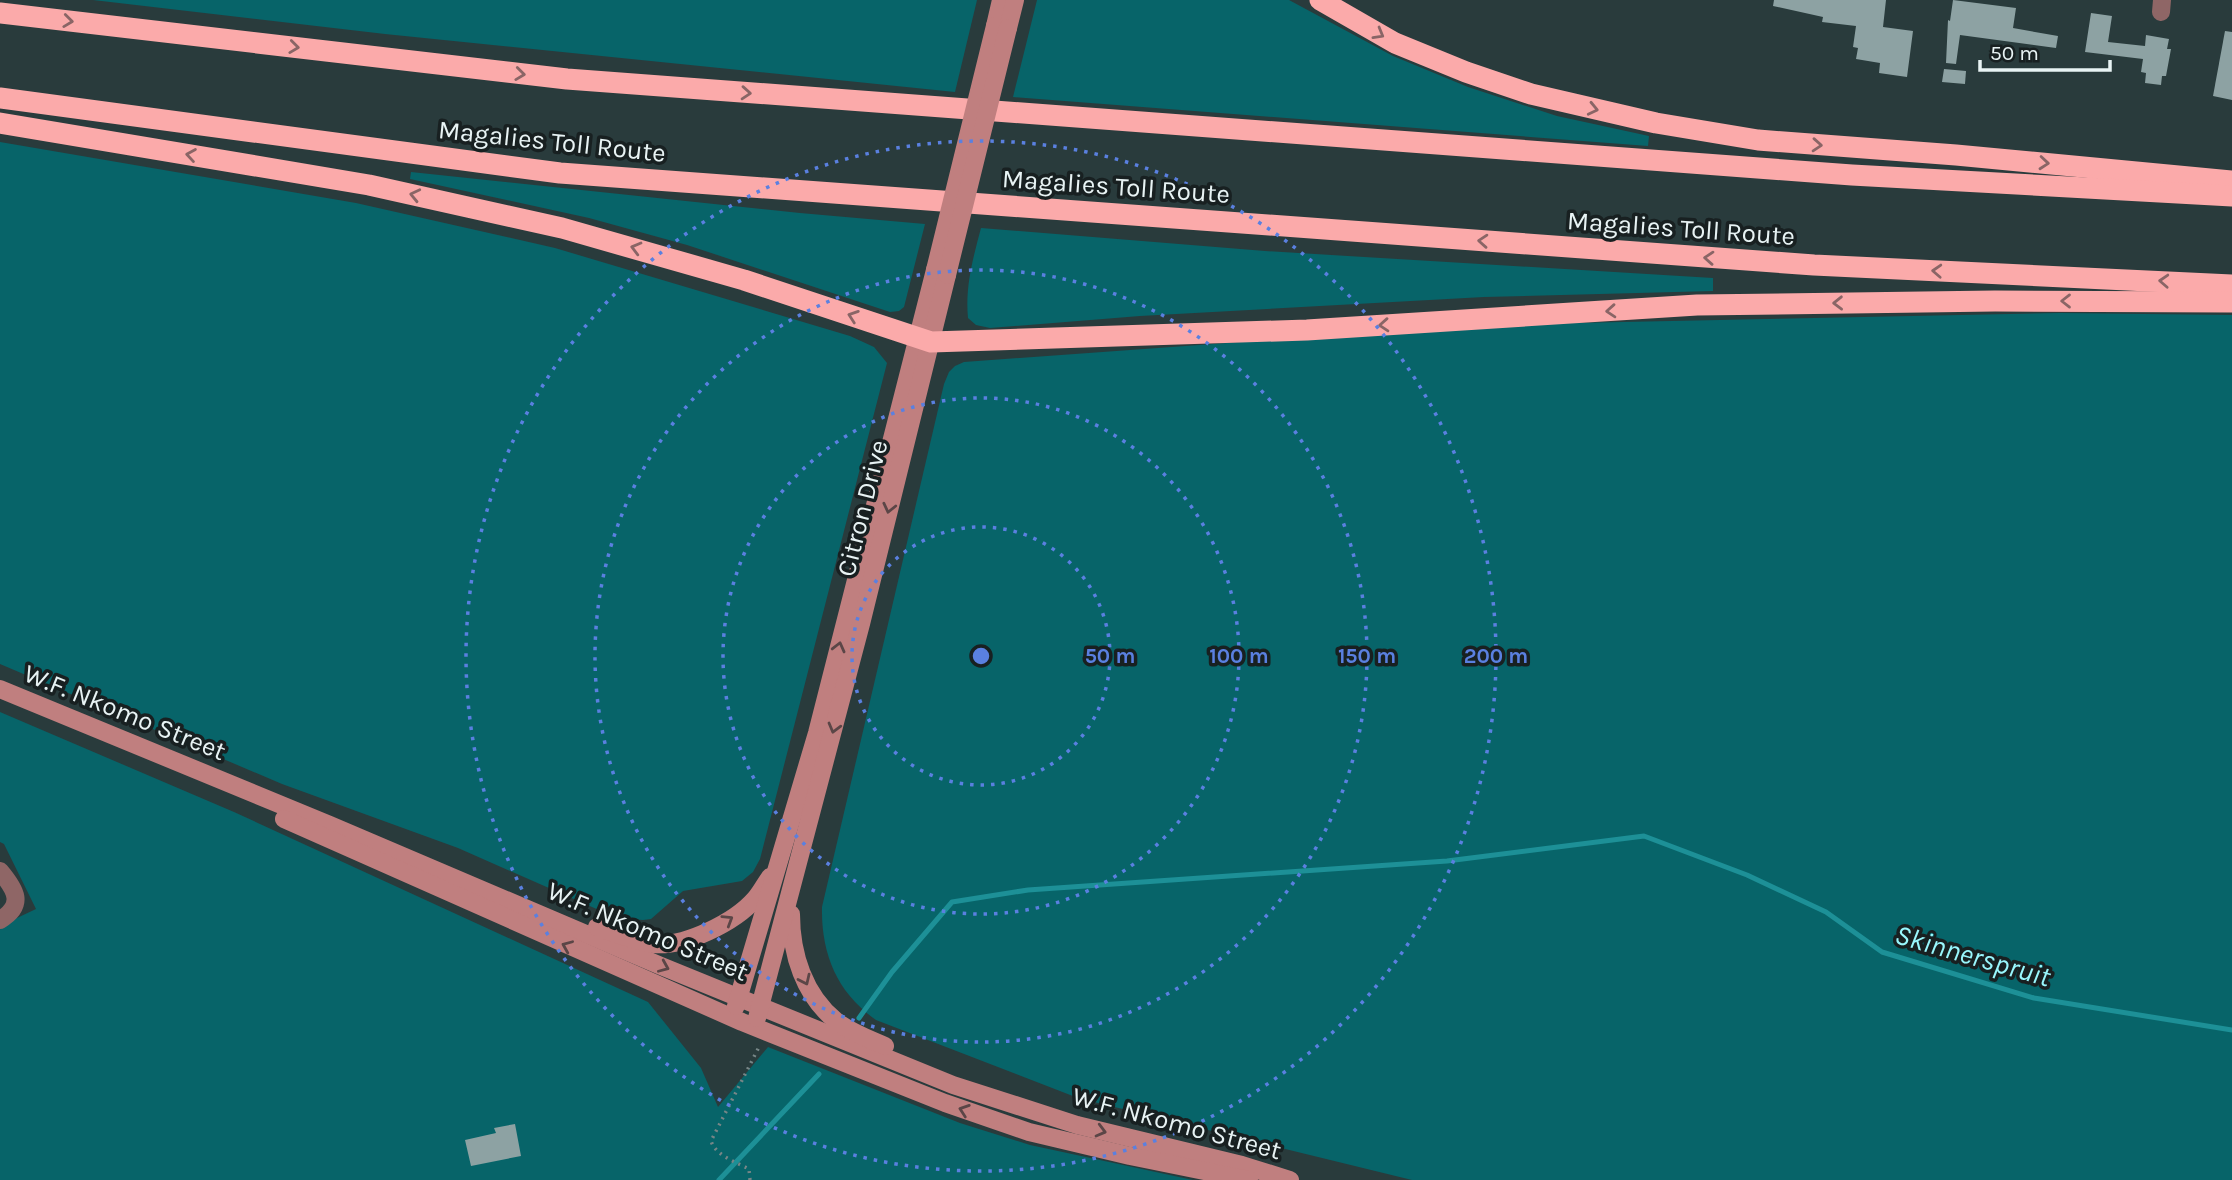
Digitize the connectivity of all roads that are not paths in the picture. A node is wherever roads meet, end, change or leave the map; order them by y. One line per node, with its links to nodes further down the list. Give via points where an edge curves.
1 (1001, 0): 5 (main road, Citron Drive)
2 (1015, 0): 5 (main road, Citron Drive)
3 (1320, 0): 8 (highway, one-way to 8, via 1395,43 1466,72 1531,94 1656,123 1758,140)
4 (0, 13): 9 (highway, one-way to 9, via 567,79 1839,174)
5 (1001, 27): 12 (main road, Citron Drive, bridge)
6 (0, 98): 10 (highway, Magalies Toll Route, one-way to 6, via 1814,265 560,173)
7 (0, 123): 12 (highway, one-way to 7, via 744,280 562,228 369,185)
8 (2232, 181)
9 (2232, 195)
10 (2232, 285)
11 (2232, 302): 12 (highway, one-way to 12, via 1698,305 1307,330)
12 (924, 340): 16 (main road, Citron Drive, one-way to 12); 17 (main road, Citron Drive, one-way to 17, via 861,624)
13 (0, 689): 15 (main road, W.F. Nkomo Street)
14 (0, 699): 22 (main road, W.F. Nkomo Street, one-way to 14, via 327,837)
15 (387, 849): 16 (main road, one-way to 16, via 631,939 657,944 698,936 743,910); 20 (main road, W.F. Nkomo Street, one-way to 20)
16 (782, 854): 20 (main road, Citron Drive)
17 (798, 863): 21 (main road, Citron Drive); 24 (main road, one-way to 24, via 791,940 808,987 821,1007 837,1022 870,1040)
18 (0, 871): 19 (street, via 16,893 12,911)
19 (0, 920)
20 (738, 998): 21 (main road, W.F. Nkomo Street); 22 (main road, Citron Drive)
21 (761, 1007): 23 (main road, Citron Drive); 24 (main road, W.F. Nkomo Street, via 893,1062)
22 (732, 1017): 23 (main road, W.F. Nkomo Street)
23 (760, 1029): 25 (main road, W.F. Nkomo Street, one-way to 23, via 1028,1132)
24 (1035, 1113): 26 (main road, W.F. Nkomo Street, one-way to 26)
25 (1249, 1180)
26 (1290, 1180)

